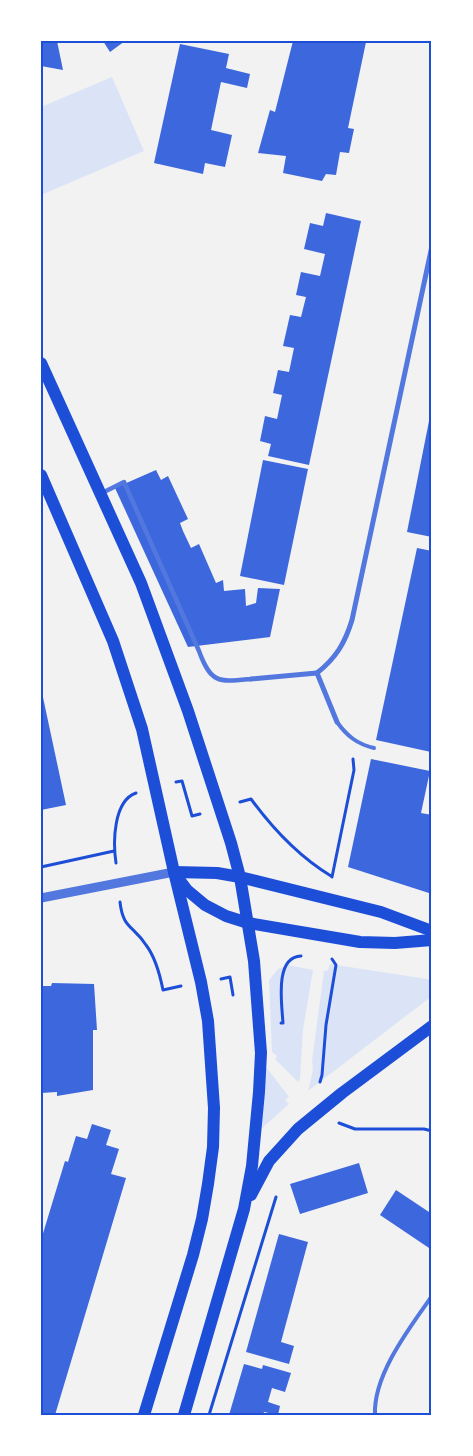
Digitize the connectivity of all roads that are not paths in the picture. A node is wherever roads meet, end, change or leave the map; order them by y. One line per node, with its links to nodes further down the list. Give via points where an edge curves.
1 (432, 246): 5 (street, via 352,620 335,657)
2 (41, 363): 4 (main road)
3 (41, 475): 9 (main road, via 116,649 142,729)
4 (101, 494): 6 (street, via 124,482 205,668 220,680); 10 (main road, via 167,650)
5 (317, 673): 6 (street); 7 (street)
6 (251, 679)
7 (337, 722): 8 (lane, via 352,740)
8 (374, 748)
9 (174, 872): 10 (main road); 11 (street); 12 (main road, via 187,890 205,905); 18 (main road, via 208,1021 214,1108 213,1147 202,1219)
10 (240, 877): 12 (main road); 13 (main road, via 381,912)
11 (41, 898)
12 (248, 923): 14 (main road, via 360,942); 16 (main road, via 262,1053 256,1128)
13 (432, 931)
14 (432, 940)
15 (432, 1026): 16 (main road, via 298,1129 269,1161)
16 (244, 1209): 19 (main road)
17 (432, 1296): 20 (lane, via 398,1344 378,1388)
18 (144, 1415)
19 (184, 1415)
20 (375, 1415)

